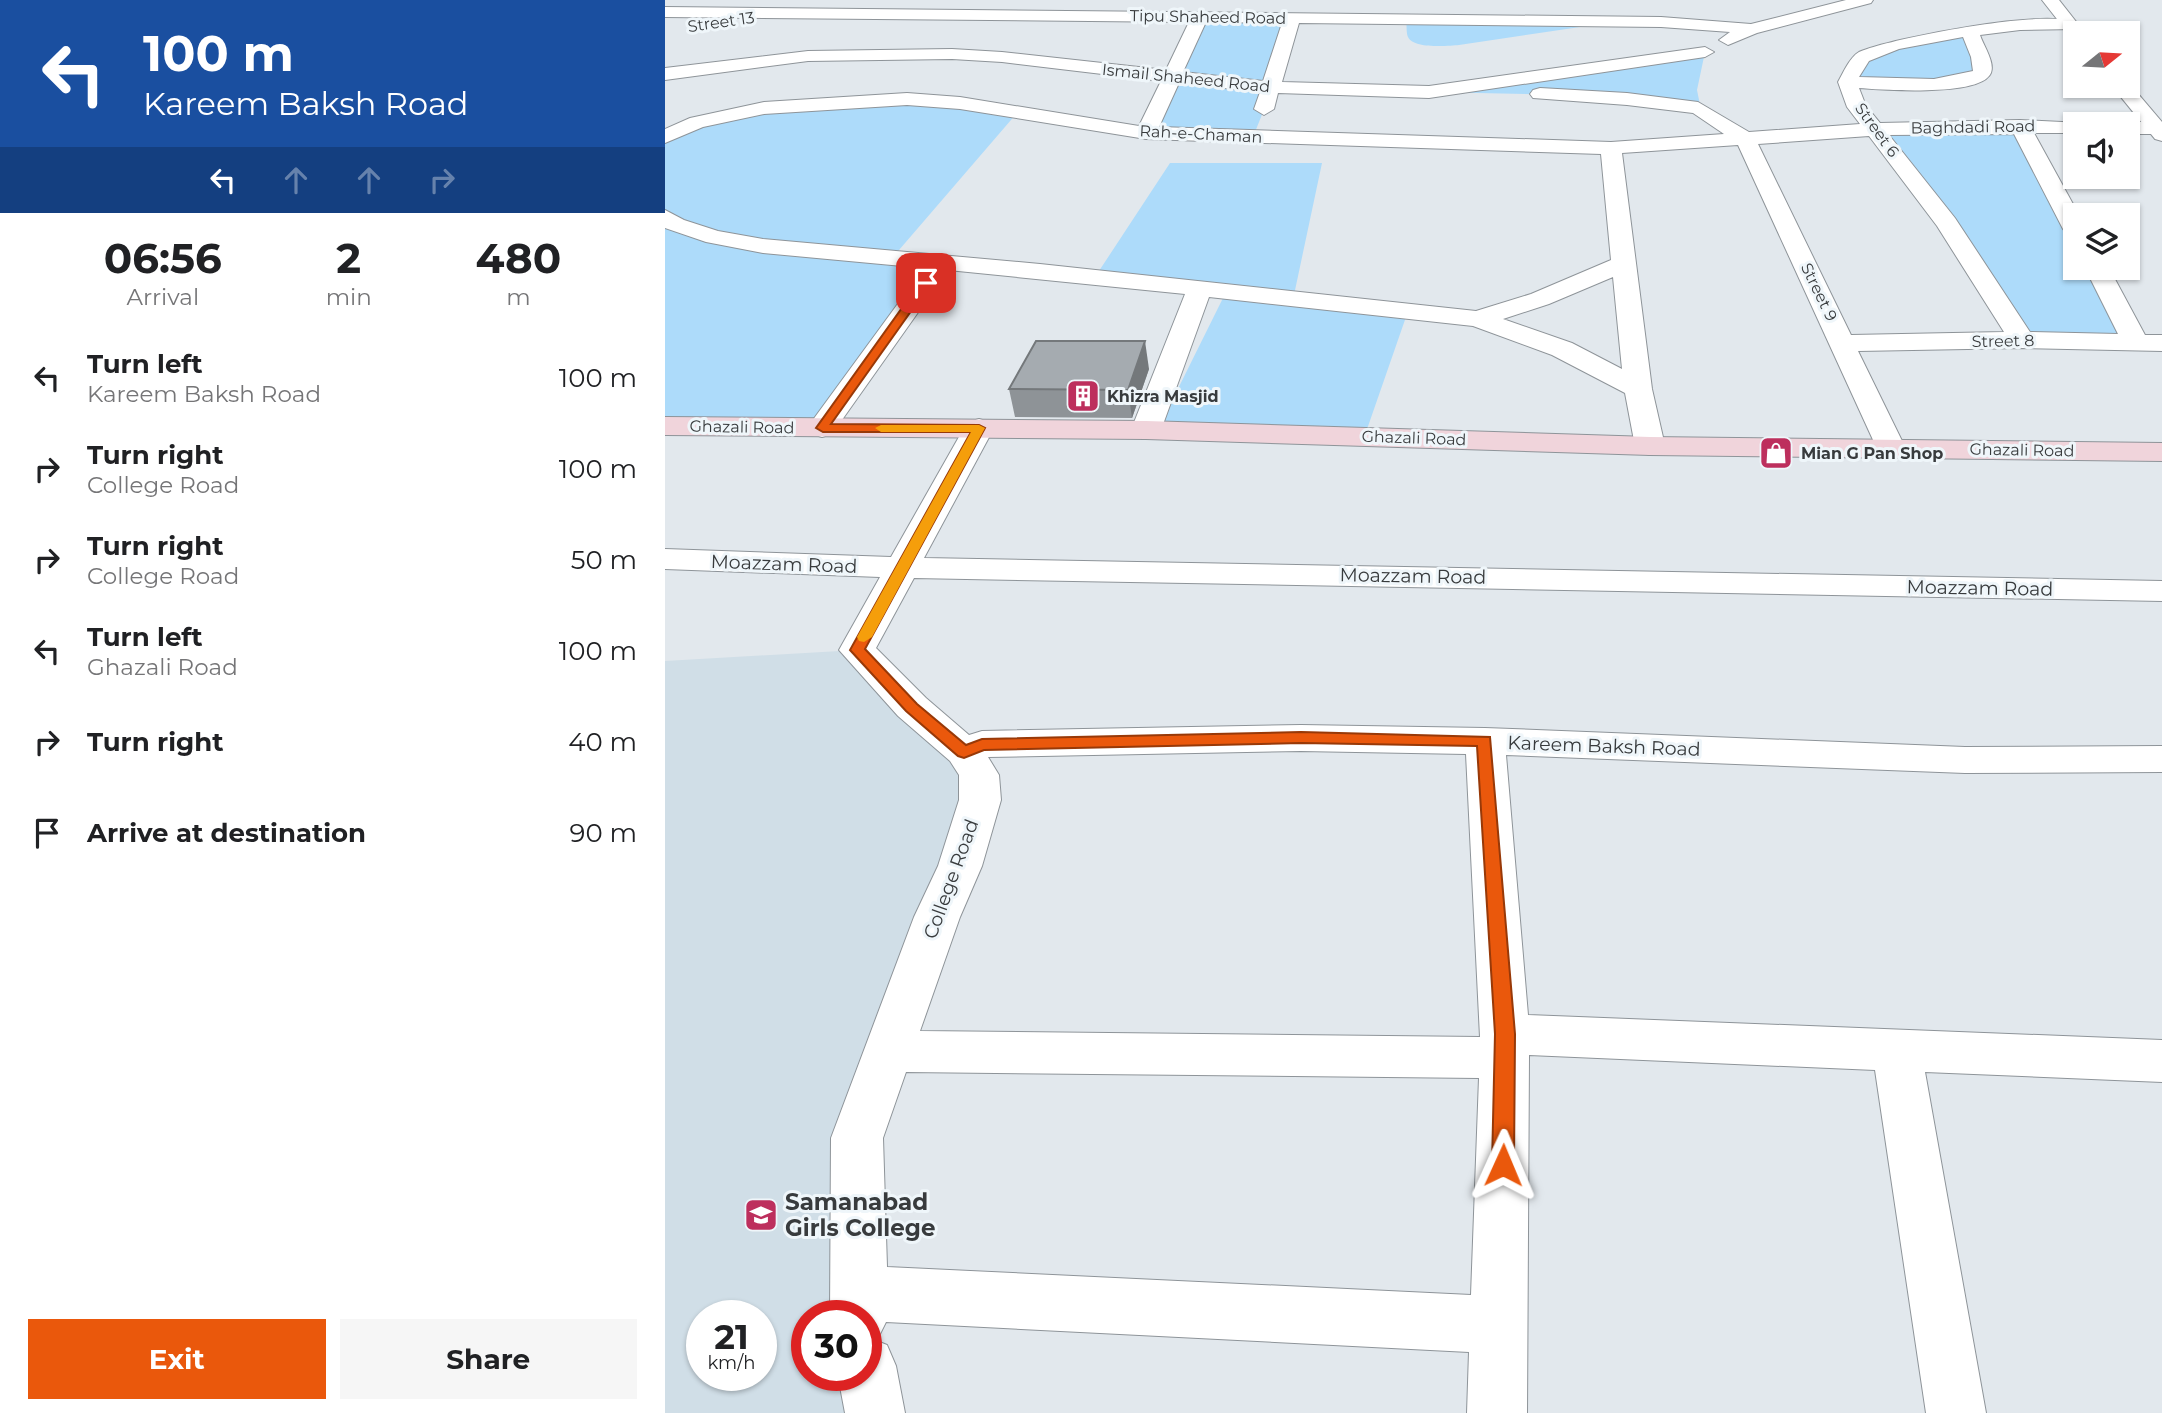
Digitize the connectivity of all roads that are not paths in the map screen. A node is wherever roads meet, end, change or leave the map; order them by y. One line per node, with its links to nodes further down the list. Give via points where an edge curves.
1 (839, 0): 5 (street)
2 (2050, 0): 9 (street)
3 (1854, 1): 13 (street)
4 (665, 12): 6 (street, Tipu Shaheed Road)
5 (821, 13): 6 (street, Tipu Shaheed Road); 7 (street, Tipu Shaheed Road); 16 (street)
6 (778, 14): 12 (street, Street 13)
7 (1200, 17): 8 (street, Tipu Shaheed Road); 18 (street)
8 (1292, 18): 10 (street, Tipu Shaheed Road, via 1407,28); 20 (street)
9 (2067, 21)
10 (1614, 22): 13 (street, Tipu Shaheed Road); 15 (street)
11 (2063, 28): 14 (street, Street 6, via 2020,25)
12 (676, 29)
13 (1751, 29): 22 (street, Ismail Shaheed Road, via 1703,61)
14 (1970, 30): 19 (street, Street 6, via 1895,45 1862,57); 19 (street, via 1984,66 1982,74 1972,79)
15 (1511, 37)
16 (808, 56): 17 (street, Ismail Shaheed Road); 18 (street, Ismail Shaheed Road, via 964,55); 21 (street)
17 (665, 74)
18 (1173, 78): 20 (street, Ismail Shaheed Road); 29 (street)
19 (1847, 82): 26 (street, Street 6, via 1857,107)
20 (1273, 88): 22 (street, Ismail Shaheed Road); 31 (street)
21 (814, 91): 29 (street, Rah-e-Chaman, via 929,100); 30 (street, Rah-e-Chaman, via 697,122)
22 (1429, 92): 32 (street, via 1698,99)
23 (2132, 98): 28 (street)
24 (2020, 126): 25 (street, Baghdadi Road); 26 (street, Baghdadi Road); 34 (street)
25 (2063, 127)
26 (1876, 129): 32 (street, Baghdadi Road); 41 (street, Street 6, via 1947,223)
27 (2140, 129): 28 (street)
28 (2160, 130)
29 (1146, 133): 31 (street, Rah-e-Chaman)
30 (665, 137)
31 (1253, 137): 33 (street, Rah-e-Chaman)
32 (1745, 138): 33 (street, Rah-e-Chaman); 43 (street, Street 9)
33 (1611, 148): 37 (street)
34 (2063, 207)
35 (665, 217): 36 (street, via 701,233 763,246)
36 (941, 262): 39 (street); 46 (street)
37 (1624, 263): 40 (street, via 1540,299); 44 (street)
38 (2105, 280): 42 (street)
39 (1201, 288): 40 (street); 48 (street)
40 (1477, 319): 44 (street, via 1562,349)
41 (2022, 340): 42 (street, Street 8); 43 (street, Street 8)
42 (2149, 342)
43 (1843, 343): 50 (street, Street 9)
44 (1638, 389): 49 (street)
45 (665, 426): 46 (main road, Ghazali Road)
46 (823, 428): 47 (main road, Ghazali Road)
47 (979, 428): 48 (main road, Ghazali Road); 53 (street, College Road)
48 (1146, 430): 49 (main road, Ghazali Road)
49 (1650, 446): 50 (main road, Ghazali Road)
50 (1890, 447): 51 (main road, Ghazali Road)
51 (2162, 452)
52 (665, 559): 53 (street, Moazzam Road)
53 (901, 568): 54 (street, Moazzam Road); 56 (street, College Road, via 857,650)
54 (2162, 591)
55 (1485, 741): 56 (street, Kareem Baksh Road, via 1301,738 982,744); 57 (street, Kareem Baksh Road, via 1965,760); 58 (street)
56 (964, 752): 59 (street, College Road, via 979,775 980,800 960,866)
57 (2162, 759)
58 (1505, 1046): 59 (street); 60 (street); 64 (street)
59 (888, 1051): 62 (street, College Road, via 857,1138)
60 (1897, 1052): 61 (street); 68 (street)
61 (2162, 1061)
62 (859, 1300)
63 (882, 1306): 64 (street)
64 (1500, 1325): 67 (street)
65 (871, 1391): 66 (street)
66 (875, 1413)
67 (1497, 1413)
68 (1956, 1413)

